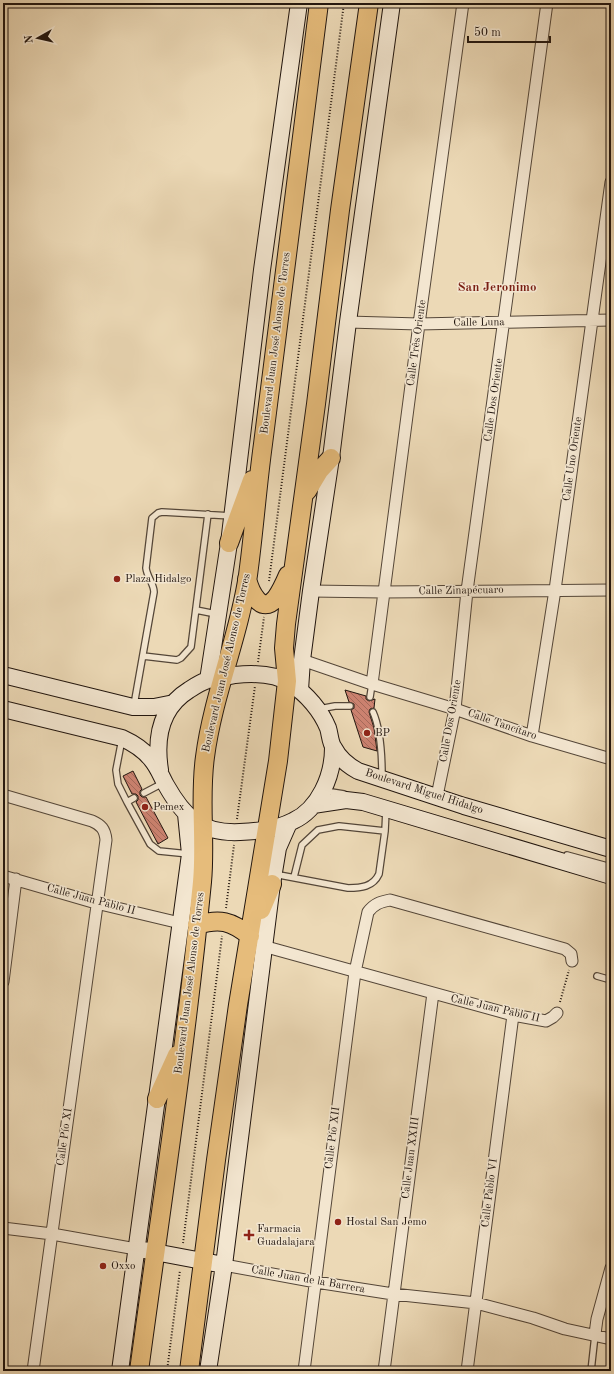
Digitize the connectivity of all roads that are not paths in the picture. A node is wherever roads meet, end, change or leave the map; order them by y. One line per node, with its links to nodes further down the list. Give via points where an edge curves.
1 (299, 3): 17 (street, via 262,270)
2 (319, 3): 13 (main road, Boulevard Juan José Alonso de Torres)
3 (369, 3): 15 (main road)
4 (392, 3): 10 (street)
5 (463, 3): 12 (street, Calle Três Oriente)
6 (547, 3): 11 (street, Calle Dos Oriente)
7 (611, 182): 8 (street, Calle Uno Oriente)
8 (593, 320): 9 (street, Calle Luna); 11 (street, Calle Luna); 21 (street, Calle Uno Oriente)
9 (611, 320)
10 (348, 322): 12 (street, Calle Luna); 14 (street)
11 (504, 322): 12 (street, Calle Luna); 24 (street, Calle Dos Oriente)
12 (419, 324): 25 (street, Calle Três Oriente)
13 (262, 447): 18 (main road); 20 (main road, Boulevard Juan José Alonso de Torres)
14 (331, 458): 15 (main road, via 313,480); 23 (street)
15 (303, 499): 19 (main road)
16 (208, 514): 17 (lane); 26 (lane); 28 (lane, via 158,512 152,518 146,568 154,592)
17 (232, 516): 18 (street)
18 (229, 543): 27 (street)
19 (294, 562): 20 (main road, via 276,597 269,603 257,600); 34 (main road, via 285,657)
20 (247, 579): 31 (main road, Boulevard Juan José Alonso de Torres, via 236,634)
21 (555, 590): 22 (street, Calle Zinapécuaro); 24 (street, Calle Zinapécuaro); 44 (street, Calle Uno Oriente)
22 (611, 590)
23 (311, 591): 25 (street, Calle Zinapécuaro); 29 (street)
24 (467, 591): 25 (street, Calle Zinapécuaro); 41 (street, Calle Dos Oriente)
25 (383, 592): 33 (street, Calle Três Oriente)
26 (196, 610): 27 (lane); 28 (lane, via 191,647 181,658 177,660)
27 (219, 614): 31 (street)
28 (143, 656): 42 (lane)
29 (302, 660): 33 (street, Calle Tancítaro); 34 (street)
30 (3, 675): 42 (street)
31 (216, 678): 34 (street, via 269,675); 39 (street, via 185,692); 61 (main road, Boulevard Juan José Alonso de Torres, via 204,762)
32 (3, 681): 42 (lane, via 117,709)
33 (372, 684): 35 (lane); 41 (street, Calle Tancítaro)
34 (294, 685): 40 (street, Boulevard Miguel Hidalgo); 62 (main road)
35 (370, 697)
36 (3, 704): 46 (lane, via 129,734)
37 (350, 706): 40 (lane)
38 (3, 709): 45 (street)
39 (167, 709): 42 (street, via 154,707); 49 (street, via 156,752)
40 (317, 709): 47 (street, Boulevard Miguel Hidalgo, via 328,729)
41 (455, 709): 44 (street, Calle Tancítaro); 54 (street, Calle Dos Oriente)
42 (140, 710)
43 (373, 712): 50 (lane)
44 (532, 736): 48 (street, Calle Tancítaro)
45 (122, 738): 49 (street, via 151,758); 56 (lane, via 116,776)
46 (140, 741)
47 (333, 748): 50 (street, Boulevard Miguel Hidalgo, via 350,766); 51 (street, via 336,766)
48 (611, 759)
49 (162, 776): 52 (lane); 59 (street)
50 (385, 784): 54 (street, Boulevard Miguel Hidalgo); 68 (lane)
51 (323, 790): 57 (street); 64 (lane, via 360,797)
52 (144, 793)
53 (3, 795): 75 (street, Calle Pío XI, via 92,821 103,828 106,847)
54 (437, 796): 65 (street, Boulevard Miguel Hidalgo)
55 (134, 798): 56 (lane)
56 (127, 802): 67 (lane, via 154,848)
57 (313, 805): 58 (street, via 354,800); 60 (street, via 306,813)
58 (386, 809): 63 (lane); 71 (street)
59 (186, 814): 61 (street); 67 (street, Boulevard Juan José Alonso de Torres)
60 (289, 823): 62 (street); 74 (street, via 280,844)
61 (204, 827): 62 (street, via 219,832); 76 (main road, Boulevard Juan José Alonso de Torres, via 202,880)
62 (266, 831): 77 (main road)
63 (386, 831): 72 (lane, via 339,826 318,830 302,845); 72 (lane, via 379,874 373,884 348,888)
64 (482, 831)
65 (611, 849)
66 (558, 852): 69 (lane)
67 (190, 854): 76 (street, Boulevard Juan José Alonso de Torres)
68 (611, 854)
69 (611, 867)
70 (3, 876): 73 (street, Calle Juan Pablo II)
71 (611, 876)
72 (294, 877): 74 (lane)
73 (16, 879): 75 (street, Calle Juan Pablo II); 82 (street)
74 (273, 879): 77 (main road)
75 (96, 903): 76 (street, Calle Juan Pablo II); 89 (street, Calle Pío XI)
76 (188, 924): 77 (main road, via 224,922 238,927); 86 (main road, Boulevard Juan José Alonso de Torres, via 190,1003); 87 (street, Boulevard Juan José Alonso de Torres)
77 (256, 941): 79 (street, Calle Juan Pablo II); 92 (main road, via 238,1005); 93 (street, via 250,1061)
78 (572, 961): 79 (street, Calle Pío XII, via 571,954 564,949 390,900 372,906 368,912)
79 (355, 972): 83 (street, Calle Juan Pablo II); 95 (street, Calle Pío XII)
80 (597, 976): 81 (lane)
81 (611, 980)
82 (3, 982)
83 (432, 993): 85 (street, Calle Juan Pablo II); 96 (street, Calle Juan XXIII)
84 (557, 1012): 85 (street, Calle Juan Pablo II, via 553,1018 546,1021)
85 (513, 1015): 97 (street, Calle Pablo VI)
86 (185, 1036): 87 (main road); 91 (main road, Boulevard Juan José Alonso de Torres)
87 (157, 1099): 90 (street, Boulevard Juan José Alonso de Torres)
88 (3, 1228): 89 (street, Calle Juan de la Barrera)
89 (52, 1234): 90 (street, Calle Juan de la Barrera); 100 (street, Calle Pío XI)
90 (136, 1249): 91 (street, Calle Juan de la Barrera); 101 (street, Boulevard Juan José Alonso de Torres)
91 (155, 1252): 92 (street, Calle Juan de la Barrera); 102 (main road, Boulevard Juan José Alonso de Torres)
92 (203, 1261): 93 (street, Calle Juan de la Barrera); 103 (main road)
93 (224, 1265): 95 (street, Calle Juan de la Barrera); 104 (street)
94 (611, 1268): 98 (street)
95 (316, 1282): 96 (street, Calle Juan de la Barrera); 105 (street, Calle Pío XII)
96 (393, 1294): 97 (street, Calle Juan de la Barrera); 106 (street, Calle Juan XXIII)
97 (476, 1303): 98 (street, Calle Juan de la Barrera, via 564,1329); 107 (street, Calle Pablo VI)
98 (595, 1334): 99 (street, Calle Juan de la Barrera); 108 (lane)
99 (611, 1339)
100 (34, 1371)
101 (120, 1371)
102 (139, 1371)
103 (189, 1371)
104 (208, 1371)
105 (304, 1371)
106 (384, 1371)
107 (467, 1371)
108 (591, 1371)

